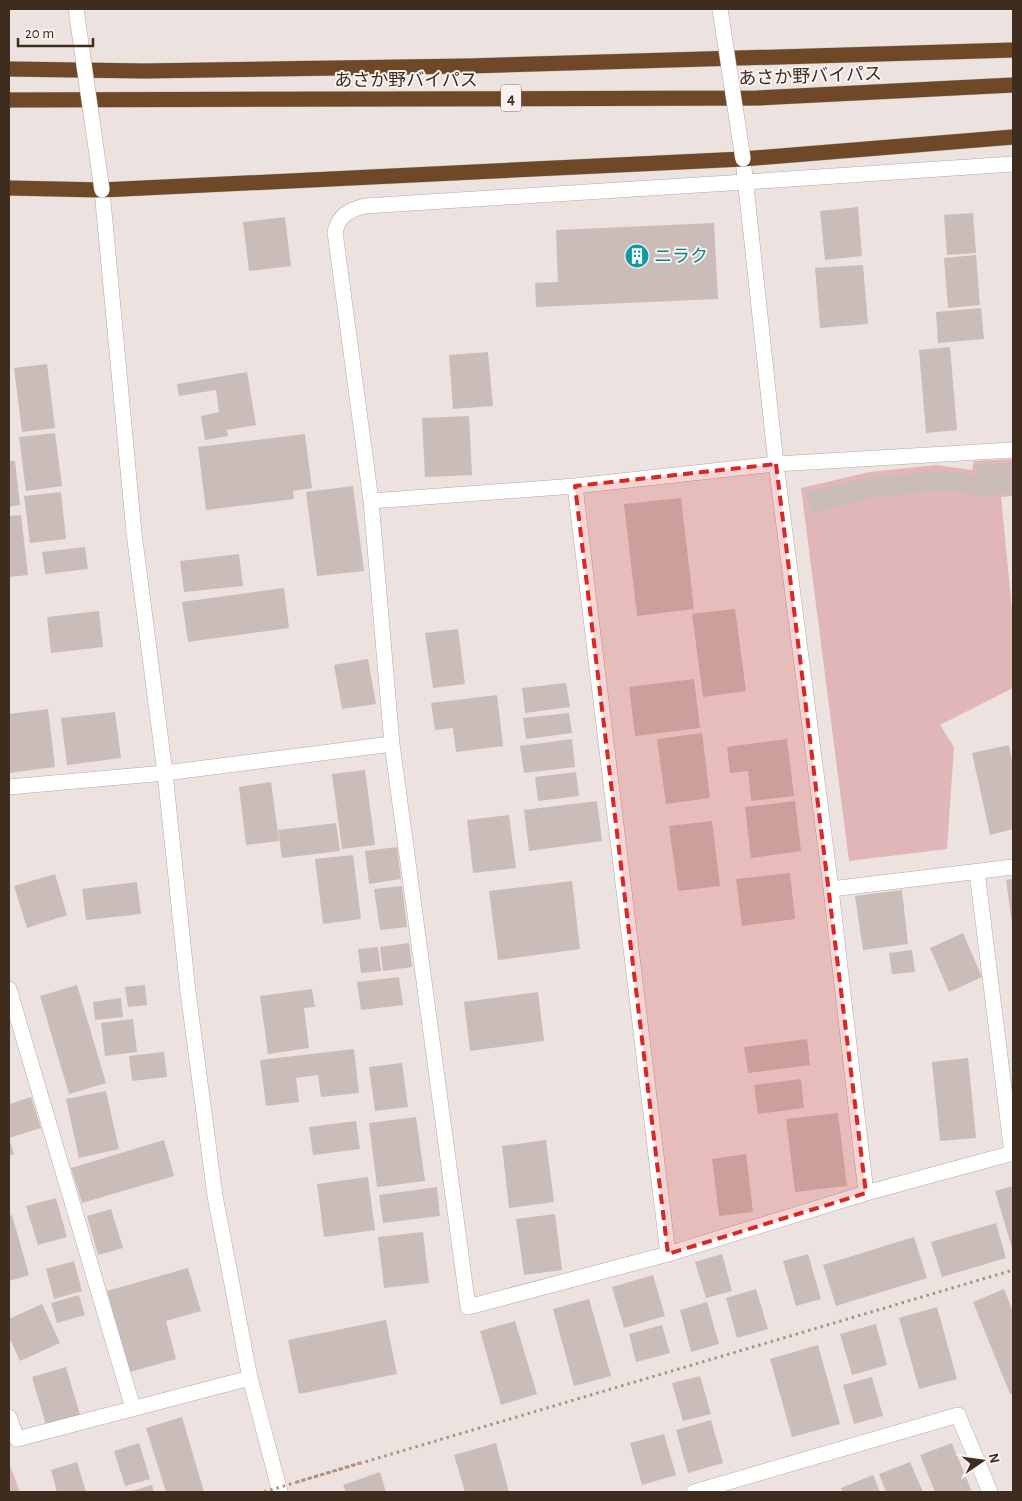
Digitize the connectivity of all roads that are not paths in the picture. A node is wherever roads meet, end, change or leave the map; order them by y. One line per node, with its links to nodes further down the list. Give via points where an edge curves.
1 (76, 9): 12 (street, bridge)
2 (720, 9): 8 (street, bridge)
3 (1013, 50): 4 (highway, あさか野バイパス / 4, via 628,63 145,71)
4 (9, 69)
5 (1013, 85): 6 (highway, あさか野バイパス / 4, via 757,98)
6 (9, 100)
7 (1013, 137): 8 (highway)
8 (743, 159): 10 (street); 12 (highway)
9 (1013, 164): 10 (street)
10 (745, 182): 14 (street); 16 (street, via 365,206 344,215 335,232)
11 (9, 188): 12 (highway)
12 (102, 190): 18 (street, via 134,533)
13 (1013, 450): 14 (street)
14 (776, 464): 15 (street); 22 (street)
15 (575, 486): 16 (street); 26 (street)
16 (370, 501): 17 (street)
17 (392, 744): 18 (street); 26 (street, via 468,1307)
18 (164, 773): 19 (street); 27 (street, via 215,1196)
19 (9, 787)
20 (1013, 867): 21 (street)
21 (977, 872): 22 (street); 24 (street)
22 (831, 889): 25 (street)
23 (9, 989): 28 (street)
24 (1013, 1153): 25 (street)
25 (866, 1193): 26 (street)
26 (668, 1254)
27 (250, 1378): 28 (street); 30 (street)
28 (133, 1408): 29 (street, via 17,1438)
29 (9, 1417)
30 (271, 1491)
31 (694, 1492): 32 (street, via 958,1415)
32 (990, 1492)

